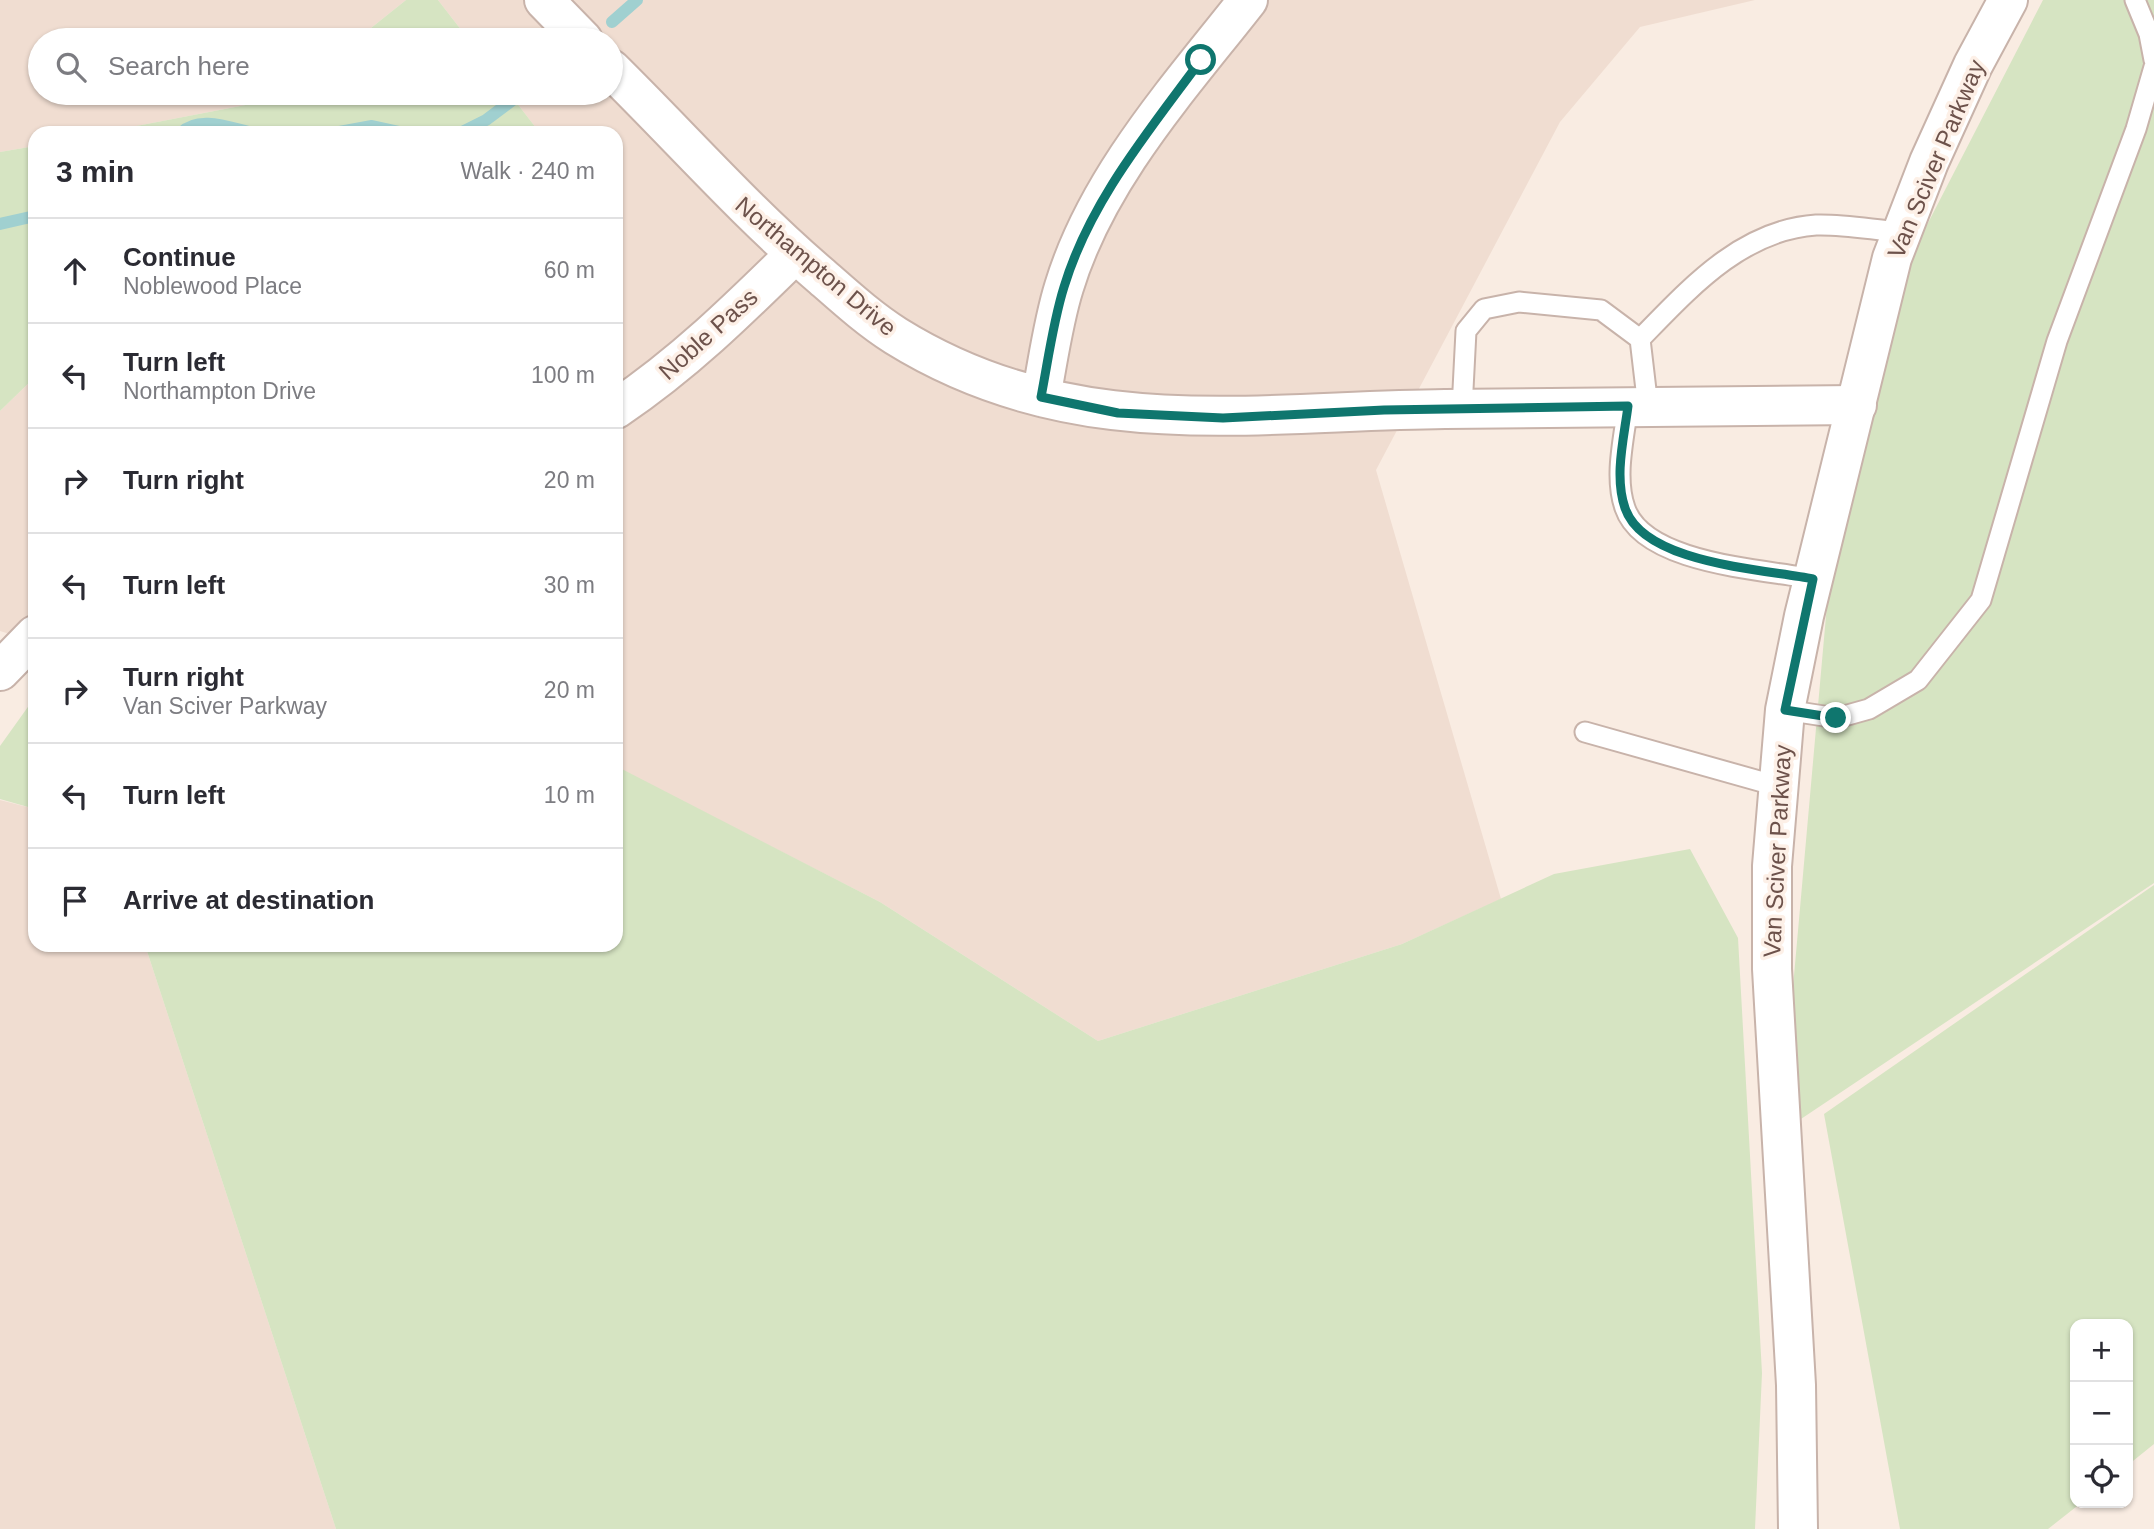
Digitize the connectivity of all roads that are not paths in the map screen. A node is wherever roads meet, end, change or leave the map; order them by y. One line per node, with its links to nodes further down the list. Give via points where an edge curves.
1 (544, 0): 5 (street)
2 (1248, 0): 12 (street, via 1144,134 1098,210 1064,287)
3 (2008, 0): 9 (street, Van Sciver Parkway, via 1928,162)
4 (2135, 0): 6 (lane)
5 (571, 28)
6 (2154, 60)
7 (2154, 67): 20 (lane, via 2136,129 2057,341 1981,600 1918,680 1869,709 1836,718)
8 (623, 82): 10 (street, Northampton Drive)
9 (1902, 232): 11 (lane, via 1816,225 1765,236 1702,276); 14 (street, Van Sciver Parkway)
10 (794, 254): 12 (street, Northampton Drive, via 897,336 990,382); 13 (street, Noble Pass, via 707,340)
11 (1640, 339): 15 (lane); 16 (lane, via 1601,310 1518,302 1485,309 1466,331)
12 (1041, 397): 16 (street, Northampton Drive, via 1118,413 1223,418)
13 (623, 404)
14 (1857, 405): 15 (street, Northampton Drive); 17 (street, Van Sciver Parkway)
15 (1638, 406): 16 (street, Northampton Drive); 17 (lane, via 1620,468 1625,509 1645,536 1680,554)
16 (1462, 408)
17 (1813, 579): 20 (street, Van Sciver Parkway)
18 (28, 642): 19 (street)
19 (0, 671)
20 (1785, 710): 22 (street, Van Sciver Parkway)
21 (1585, 732): 22 (lane)
22 (1777, 786): 23 (street, Van Sciver Parkway, via 1772,969 1791,1280)
23 (1798, 1529)

